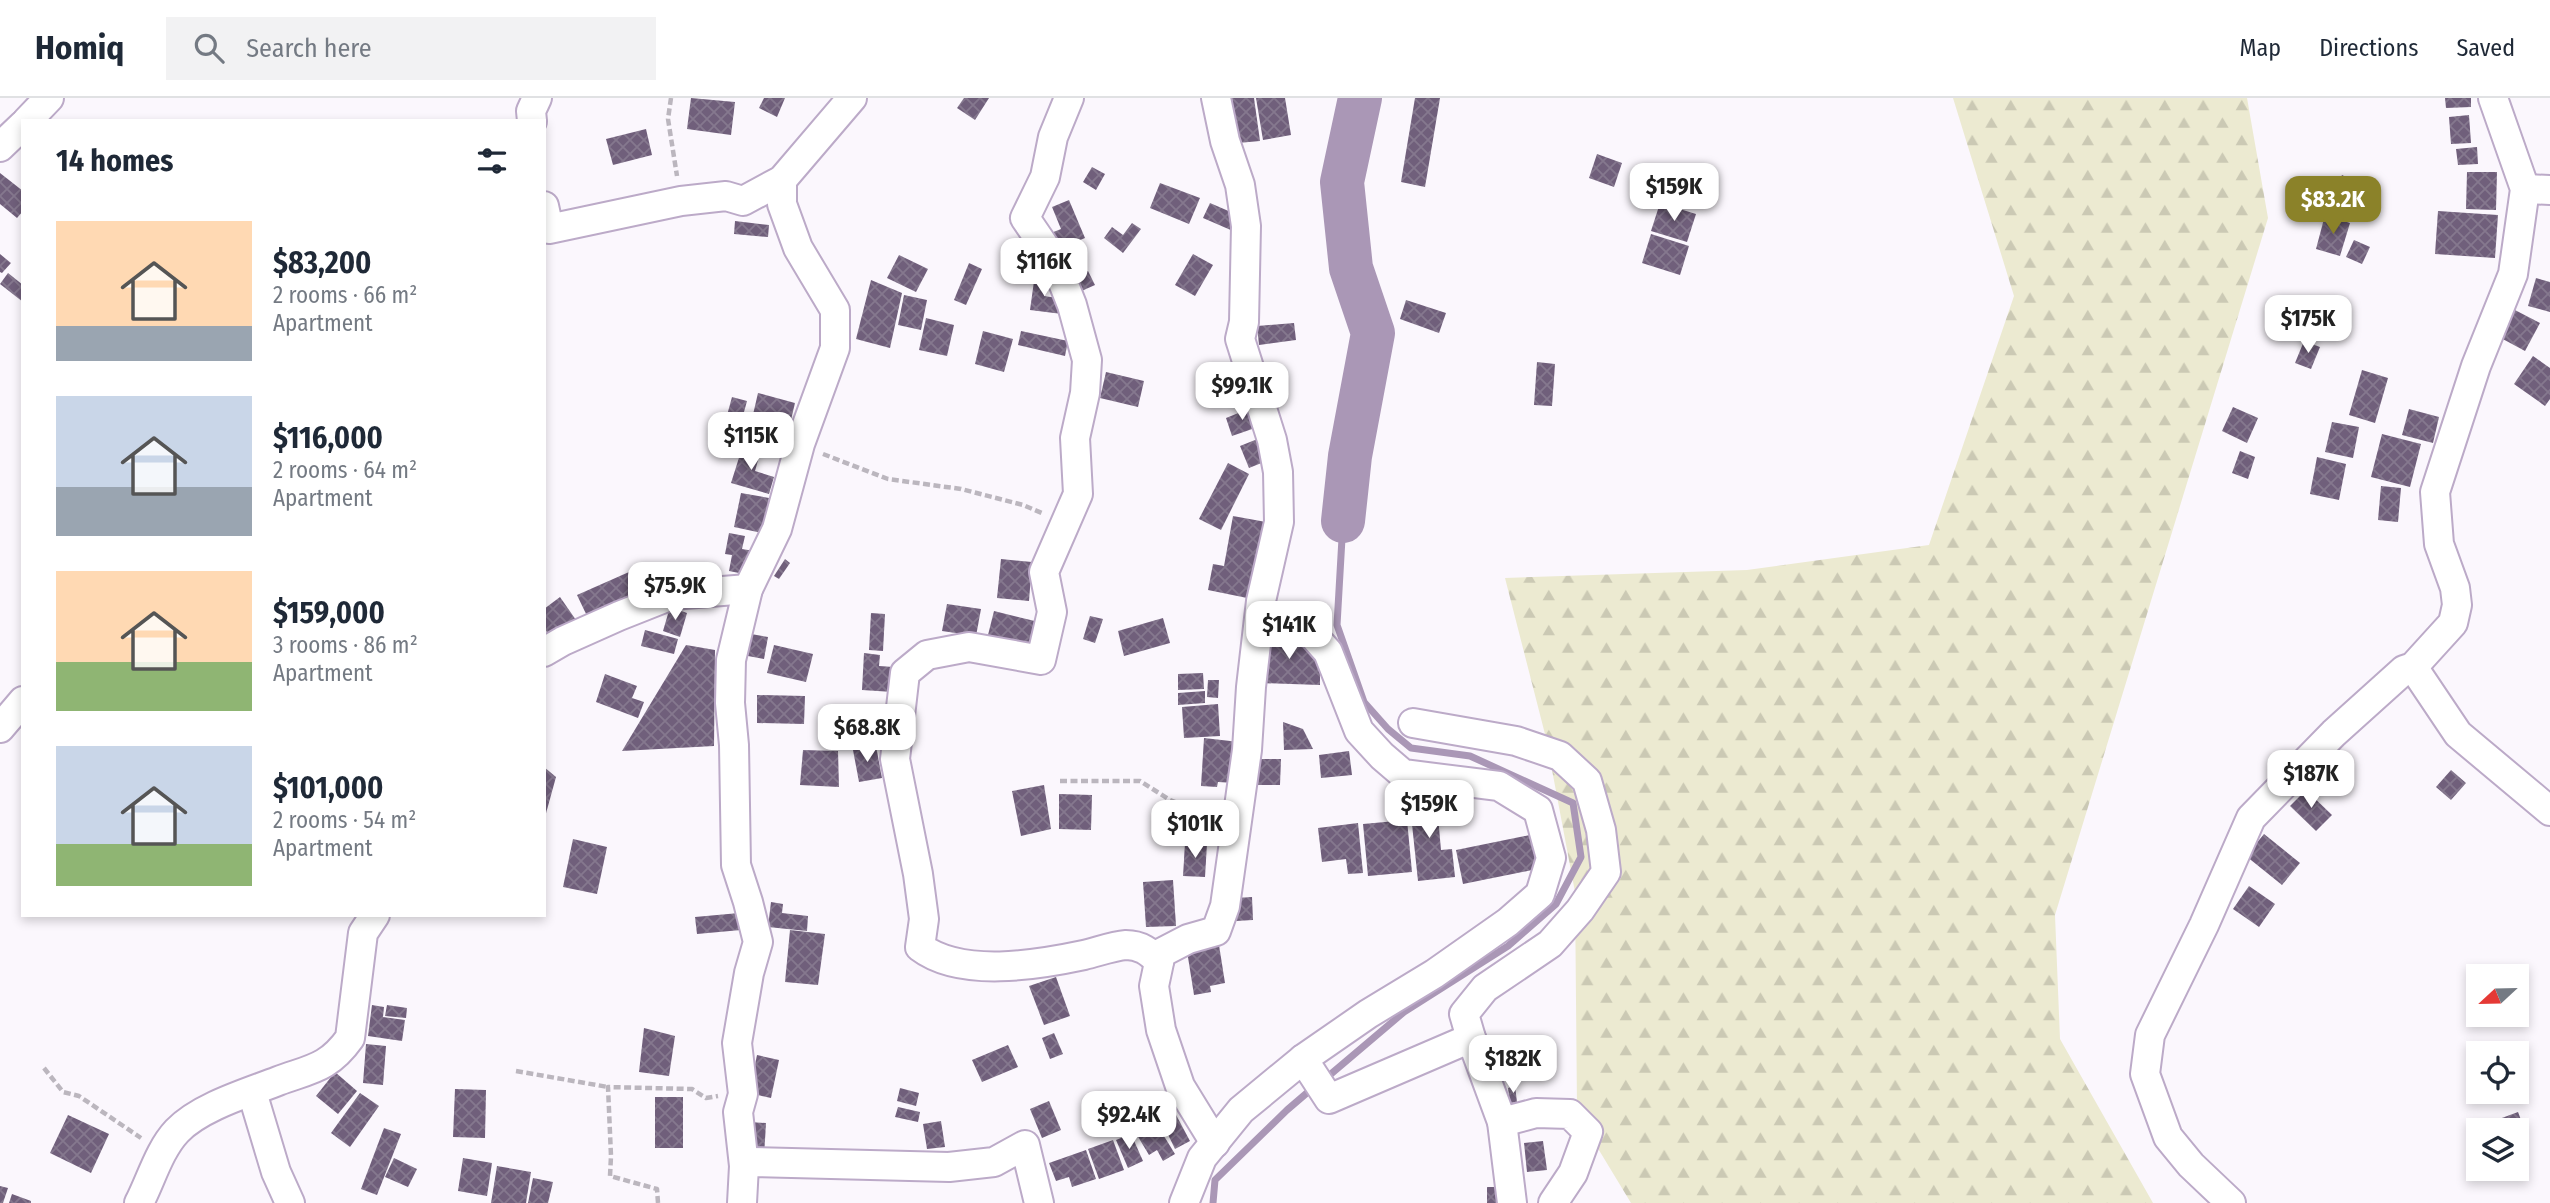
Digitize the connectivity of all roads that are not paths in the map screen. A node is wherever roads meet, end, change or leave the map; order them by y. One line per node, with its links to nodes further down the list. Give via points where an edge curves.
1 (49, 98): 7 (street)
2 (537, 98): 8 (street)
3 (852, 98): 11 (street)
4 (1069, 98): 23 (street, via 1053,137 1045,177 1026,218 1055,262 1087,360 1075,438 1078,494 1044,572 1052,612 1041,660 969,647 926,655 905,673 895,759 924,919 920,947 932,956 977,965 1025,966 1126,945 1145,948)
5 (1216, 98): 15 (street, via 1240,185 1246,226 1240,339 1278,472 1279,522)
6 (2493, 98): 12 (street)
7 (29, 119)
8 (531, 119)
9 (21, 127): 10 (street)
10 (0, 146)
11 (782, 180): 13 (street, via 743,201 726,196 681,201 549,229); 14 (street, via 782,204 798,247 835,310 835,348 800,444 777,529)
12 (2538, 190): 17 (street, via 2435,492 2439,544 2455,588 2453,623)
13 (546, 215)
14 (748, 589): 16 (street, via 672,595); 29 (street, via 731,660 730,703 736,865 758,942 737,1043)
15 (1259, 624): 23 (street, via 1225,906 1216,931 1161,953); 25 (street, via 1285,624 1312,634 1328,652 1359,731 1403,774 1499,786 1538,810 1551,858 1540,894 1507,922)
16 (546, 651)
17 (2413, 667): 21 (street, via 2458,734); 37 (street, via 2334,733 2251,818 2150,1035 2145,1074 2168,1137)
18 (21, 703): 20 (street)
19 (1413, 723): 24 (street, via 1516,741 1560,756 1587,780 1601,830 1606,872 1550,944 1485,988 1464,1014)
20 (0, 728)
21 (2550, 811)
22 (373, 917): 26 (street, via 363,933 350,1038 316,1069)
23 (1159, 961): 28 (street, via 1154,986 1161,1030 1180,1086)
24 (1471, 1038): 25 (street, via 1329,1099); 27 (street)
25 (1303, 1059): 28 (street, via 1241,1110)
26 (252, 1093): 30 (street, via 211,1108 178,1129); 31 (street)
27 (1502, 1122): 35 (street); 36 (street, via 1535,1113 1570,1114 1588,1132 1573,1173)
28 (1215, 1143): 34 (street, via 1202,1157)
29 (744, 1166): 32 (street); 33 (street, via 751,1162 949,1167 994,1163 1025,1145)
30 (139, 1203)
31 (290, 1203)
32 (742, 1203)
33 (1039, 1203)
34 (1184, 1203)
35 (1511, 1203)
36 (1553, 1203)
37 (2231, 1203)

